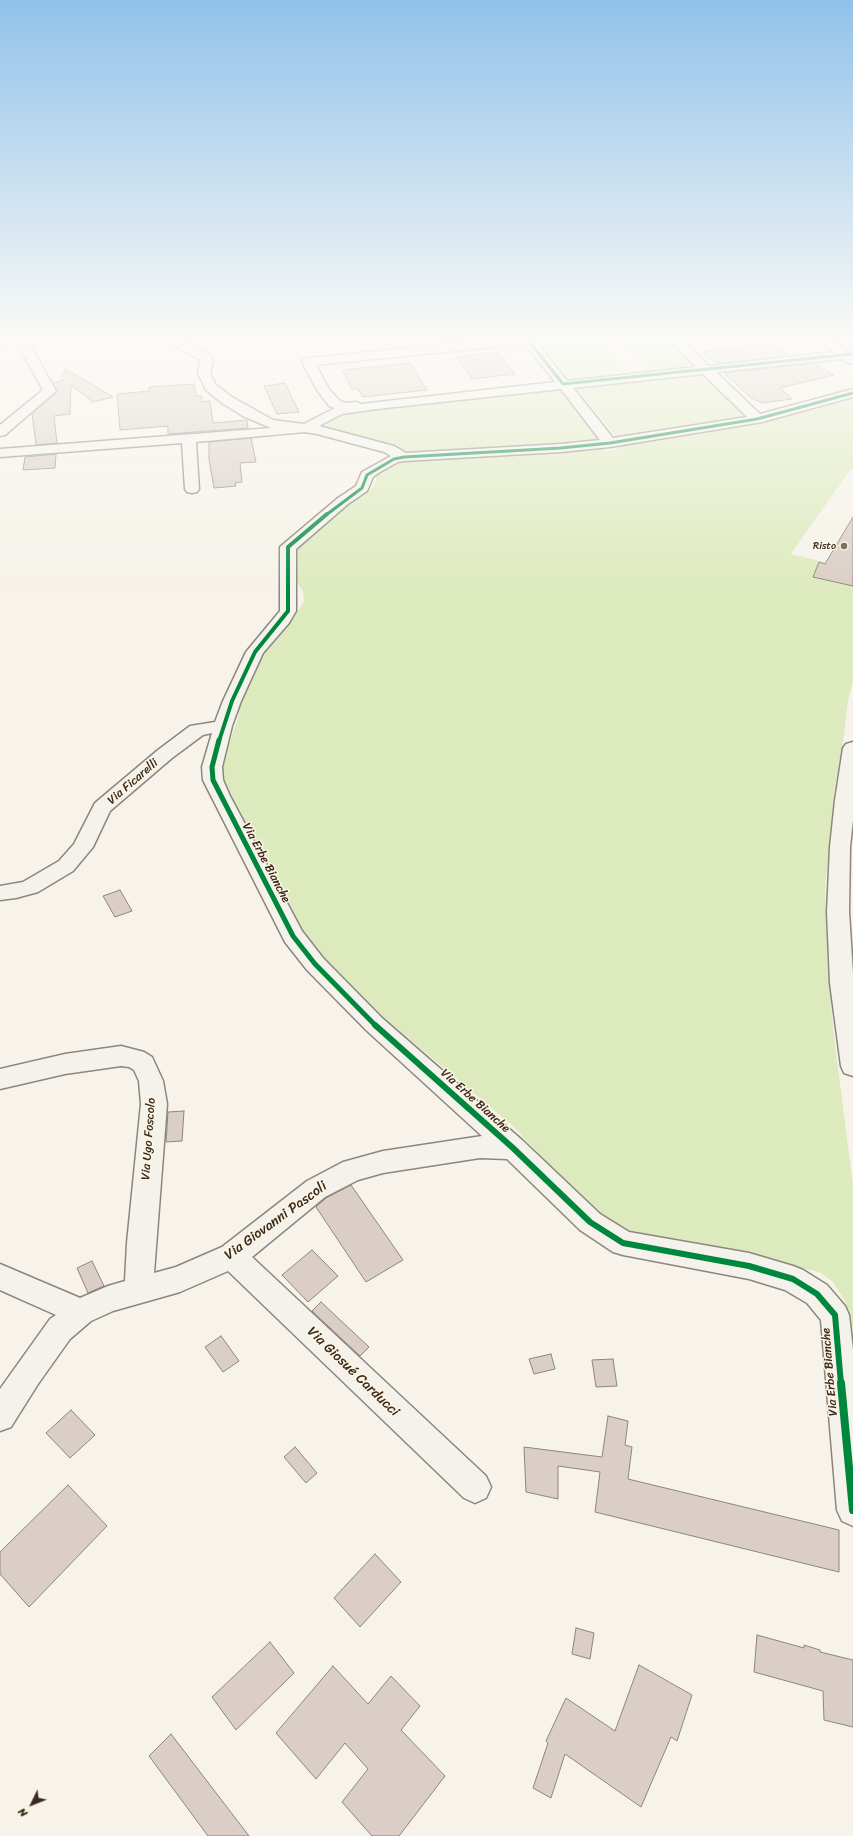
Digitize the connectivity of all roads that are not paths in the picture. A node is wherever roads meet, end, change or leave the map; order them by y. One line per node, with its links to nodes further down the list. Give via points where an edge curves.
1 (13, 422): 8 (street)
2 (266, 422): 7 (street, via 270,424)
3 (315, 422): 7 (street)
4 (318, 422): 7 (street)
5 (593, 422): 10 (street)
6 (735, 422): 10 (street, Via Erbe Bianche)
7 (312, 425): 9 (street); 13 (street, via 389,449)
8 (0, 432): 11 (street, via 22,440)
9 (189, 438): 11 (street); 14 (street)
10 (610, 443): 13 (street, Via Erbe Bianche)
11 (33, 450): 12 (street)
12 (0, 453)
13 (404, 457): 15 (street, Via Erbe Bianche, via 394,459 367,475 362,488 288,547 288,611 255,652)
14 (192, 489)
15 (222, 726): 17 (street, Via Ficarelli, via 197,730 102,808 83,847 66,866 30,886); 20 (street, Via Erbe Bianche, via 212,767 213,780 293,936 315,964 374,1024)
16 (853, 748): 18 (street, via 840,847 838,912 842,983)
17 (0, 893)
18 (853, 1066)
19 (0, 1079): 23 (street, Via Ugo Foscolo, via 65,1064 121,1056 135,1058 143,1064 151,1081 154,1104 140,1243)
20 (513, 1148): 21 (street, Via Giovanni Pascoli, via 480,1147 383,1162 352,1170 316,1189); 27 (street, Via Erbe Bianche, via 590,1222 623,1242 749,1266 793,1279 816,1294 835,1315)
21 (232, 1256): 23 (street, Via Giovanni Pascoli, via 180,1279); 26 (street, Via Giosué Carducci)
22 (0, 1277): 24 (street)
23 (139, 1290): 24 (street, Via Giovanni Pascoli, via 108,1299)
24 (81, 1312): 25 (street, Via Giovanni Pascoli, via 60,1329)
25 (0, 1416)
26 (475, 1487)
27 (853, 1510)

